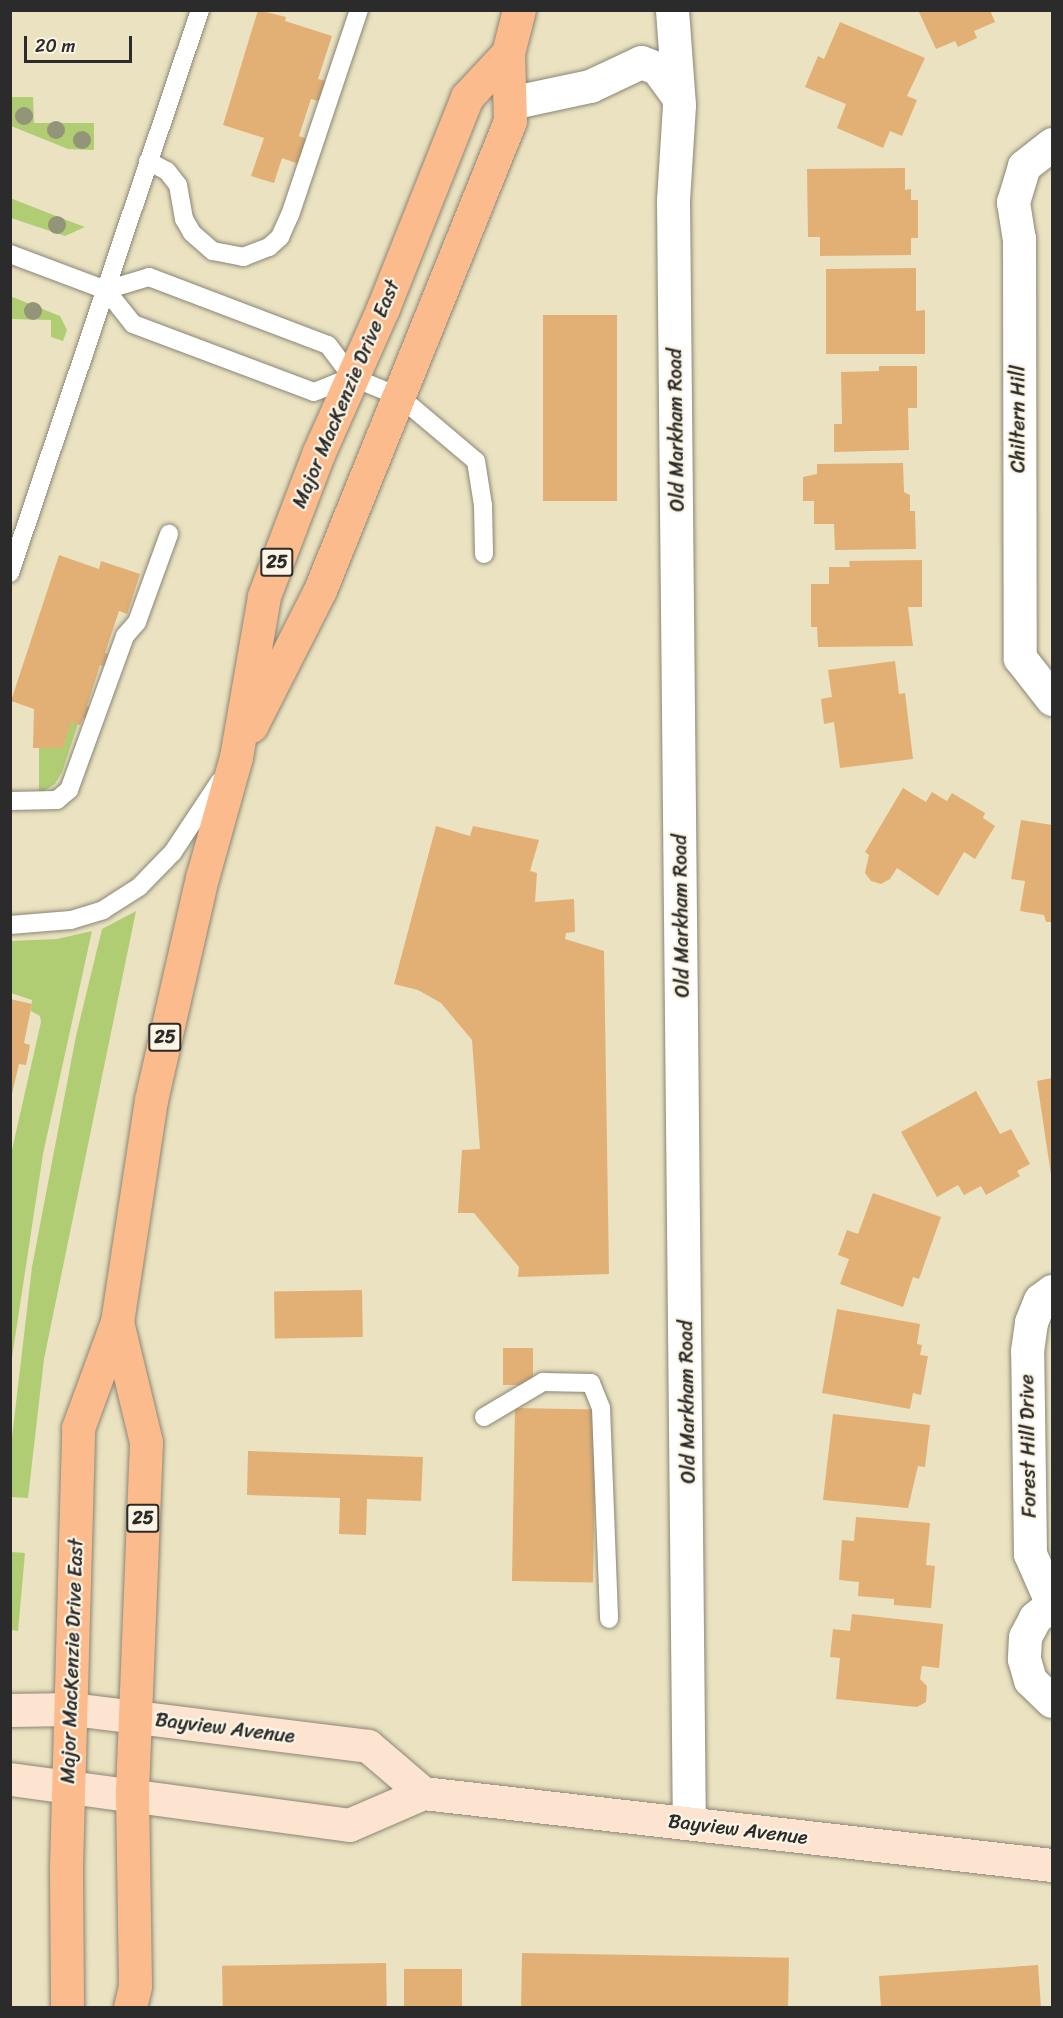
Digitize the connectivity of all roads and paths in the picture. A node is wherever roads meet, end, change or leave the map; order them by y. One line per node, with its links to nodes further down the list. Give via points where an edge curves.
1 (200, 10): 9 (lane)
2 (358, 10): 9 (lane, via 290,215 280,237 269,247 243,257 213,251 192,233 184,219 178,185 167,171)
3 (519, 10): 5 (main road, Major MacKenzie Drive East / 25)
4 (672, 10): 6 (street, Old Markham Road)
5 (508, 53): 7 (main road, Major MacKenzie Drive East / 25); 12 (main road, Major MacKenzie Drive East / 25, via 467,97)
6 (678, 97): 7 (street, via 657,68 641,62 590,86); 34 (street, Old Markham Road, via 673,212)
7 (510, 103): 13 (main road, Major MacKenzie Drive East / 25, via 510,121)
8 (1053, 144): 17 (street, Chiltern Hill, via 1024,166 1013,202 1019,238 1020,658)
9 (148, 161): 11 (lane)
10 (10, 254): 11 (lane)
11 (106, 290): 12 (lane, via 149,277 328,345); 12 (lane, via 133,324 314,392); 16 (lane)
12 (352, 376): 13 (lane); 18 (main road, Major MacKenzie Drive East / 25, via 264,596)
13 (400, 398): 15 (lane, via 476,461 483,505); 18 (main road, Major MacKenzie Drive East / 25, via 320,590)
14 (169, 534): 19 (lane, via 137,622 125,636 69,790 57,800)
15 (484, 554)
16 (10, 573)
17 (1053, 699)
18 (236, 757): 20 (lane, via 173,852 139,887 103,910 71,920); 22 (main road, Major MacKenzie Drive East / 25, via 202,878 151,1100)
19 (10, 801)
20 (10, 925)
21 (1053, 1291): 24 (street, Forest Hill Drive, via 1040,1300 1031,1323 1027,1351 1030,1554)
22 (117, 1322): 27 (main road, Major MacKenzie Drive East / 25, via 78,1428); 29 (main road, Major MacKenzie Drive East / 25, via 146,1442)
23 (484, 1417): 25 (lane, via 543,1382 591,1383 601,1408)
24 (1052, 1604): 26 (street, Forest Hill Drive, via 1030,1628 1024,1659 1030,1680)
25 (609, 1619)
26 (1053, 1701)
27 (72, 1709): 28 (main road, Bayview Avenue); 29 (main road, Bayview Avenue); 31 (main road, Major MacKenzie Drive East / 25)
28 (10, 1710)
29 (136, 1717): 32 (main road, Major MacKenzie Drive East / 25); 33 (main road, Bayview Avenue, via 368,1746)
30 (10, 1779): 31 (main road, Bayview Avenue)
31 (69, 1785): 32 (main road, Bayview Avenue); 36 (main road, Major MacKenzie Drive East / 25)
32 (132, 1793): 33 (main road, Bayview Avenue, via 349,1825); 37 (main road, Major MacKenzie Drive East / 25, via 135,1986)
33 (423, 1793): 34 (main road, Bayview Avenue)
34 (690, 1823): 35 (main road, Bayview Avenue)
35 (1053, 1865)
36 (67, 2007)
37 (130, 2007)

